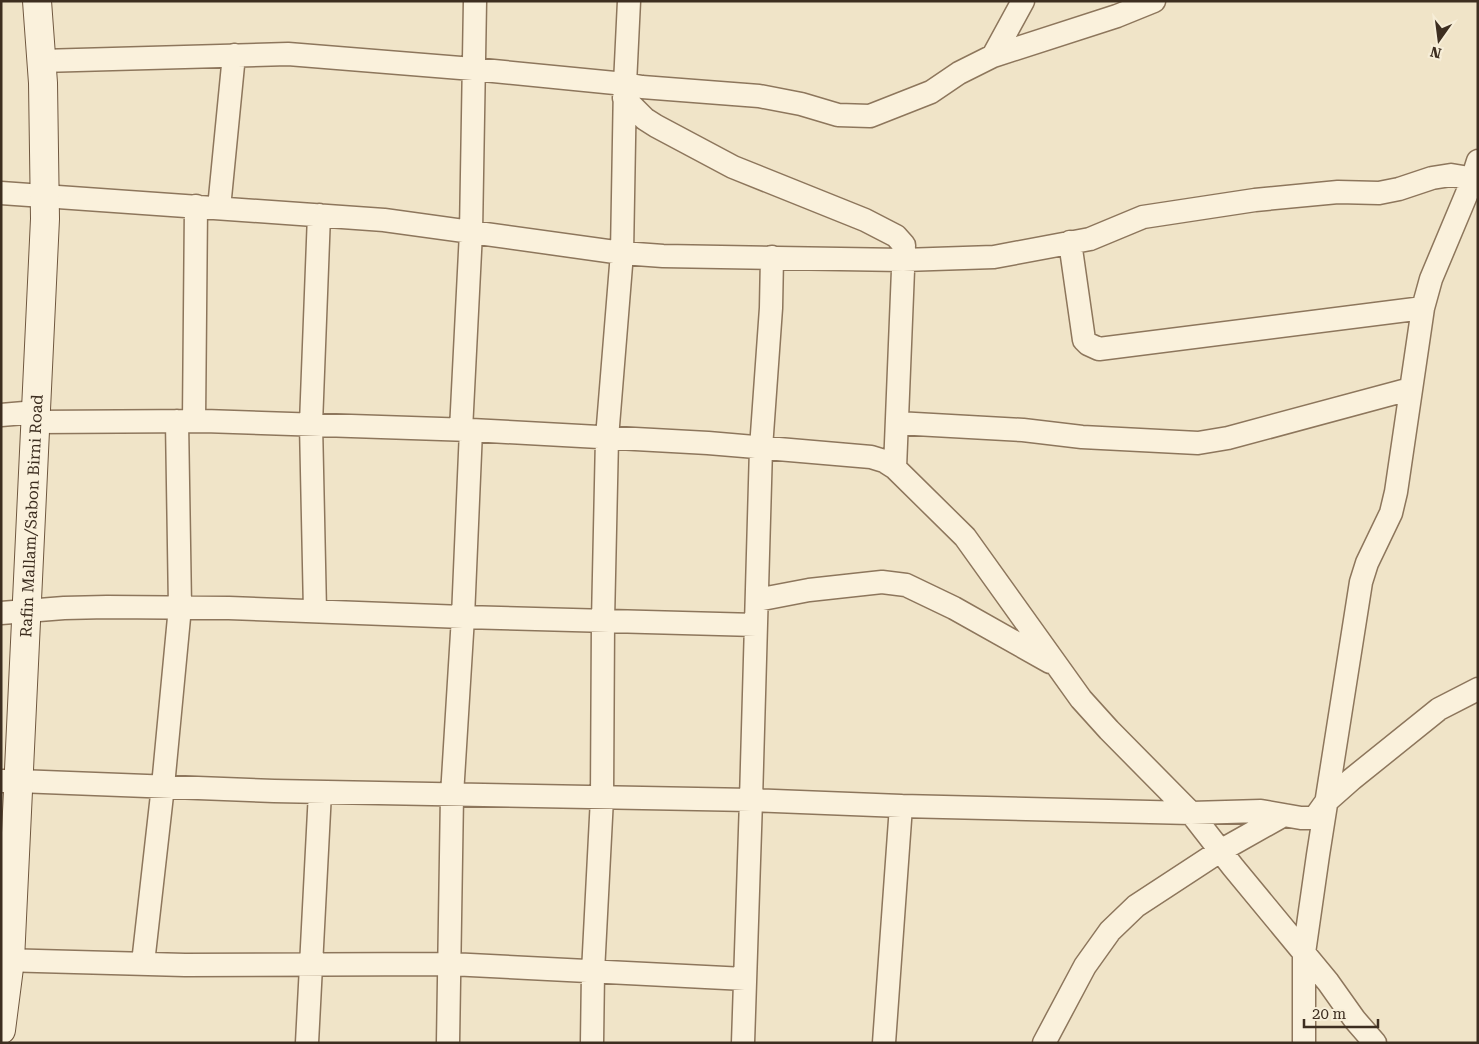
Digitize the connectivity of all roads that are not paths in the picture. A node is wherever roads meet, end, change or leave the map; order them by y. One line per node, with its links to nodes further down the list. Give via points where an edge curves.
1 (37, 1): 8 (street, Rafin Mallam/Sabon Birni Road)
2 (475, 1): 9 (street)
3 (629, 1): 10 (street)
4 (1023, 1): 7 (street)
5 (1154, 1): 7 (street)
6 (234, 55): 8 (street); 9 (street, via 288,54); 16 (street)
7 (993, 56): 10 (street, via 931,92 870,116 838,115 759,96 642,87)
8 (41, 61): 14 (street, Rafin Mallam/Sabon Birni Road)
9 (473, 69): 10 (street); 18 (street)
10 (625, 91): 20 (street); 22 (street, via 645,119 656,126 733,166 896,236 904,245)
11 (1478, 161): 12 (street)
12 (1474, 186): 19 (street, via 1463,177 1451,175 1399,190 1254,200 1144,217 1090,239); 23 (street, via 1430,279)
13 (1, 193): 14 (street)
14 (45, 196): 15 (street); 26 (street, Rafin Mallam/Sabon Birni Road)
15 (196, 206): 16 (street); 27 (street)
16 (219, 208): 17 (street)
17 (319, 215): 18 (street); 29 (street)
18 (471, 232): 20 (street); 30 (street)
19 (1070, 242): 22 (street, via 994,257); 23 (street, via 1084,340 1099,349)
20 (622, 254): 21 (street); 31 (street)
21 (772, 257): 22 (street); 32 (street)
22 (903, 260): 28 (street)
23 (1423, 308): 24 (street)
24 (1410, 390): 28 (street, via 1198,443); 49 (street, via 1391,513 1361,582)
25 (1, 414): 26 (street)
26 (35, 417): 27 (street); 37 (street, Rafin Mallam/Sabon Birni Road)
27 (185, 421): 29 (street); 35 (street)
28 (897, 423): 33 (street)
29 (311, 424): 30 (street); 36 (street)
30 (466, 430): 31 (street); 38 (street)
31 (607, 438): 32 (street); 39 (street)
32 (761, 448): 33 (street, via 871,457); 34 (street)
33 (895, 468): 41 (street, via 965,537)
34 (757, 600): 40 (street); 41 (street, via 794,592 882,582 906,585)
35 (180, 608): 36 (street); 37 (street, via 72,607); 44 (street)
36 (315, 611): 38 (street)
37 (14, 612): 43 (street, Rafin Mallam/Sabon Birni Road)
38 (463, 617): 39 (street); 46 (street)
39 (603, 621): 40 (street); 47 (street)
40 (756, 625): 48 (street)
41 (1057, 666): 51 (street, via 1081,699)
42 (1478, 689): 49 (street, via 1439,709)
43 (10, 781): 44 (street); 55 (street, Rafin Mallam/Sabon Birni Road)
44 (163, 786): 45 (street); 56 (street)
45 (320, 792): 46 (street); 57 (street)
46 (452, 794): 47 (street); 58 (street)
47 (602, 798): 48 (street); 59 (street)
48 (751, 800): 50 (street); 60 (street)
49 (1326, 802): 52 (street, via 1316,816 1310,818); 54 (street)
50 (901, 806): 51 (street); 66 (street)
51 (1190, 813): 52 (street, via 1261,811); 53 (street)
52 (1284, 815): 53 (street)
53 (1220, 851): 54 (street); 67 (street, via 1136,906 1110,931 1085,966)
54 (1304, 953): 68 (street); 69 (street)
55 (5, 960): 56 (street); 61 (street, Rafin Mallam/Sabon Birni Road)
56 (143, 963): 57 (street)
57 (311, 964): 58 (street); 62 (street)
58 (450, 964): 59 (street); 63 (street)
59 (593, 972): 60 (street); 64 (street)
60 (745, 979): 65 (street)
61 (1, 1030)
62 (307, 1043)
63 (448, 1043)
64 (592, 1043)
65 (743, 1043)
66 (884, 1043)
67 (1044, 1043)
68 (1304, 1043)
69 (1375, 1043)

